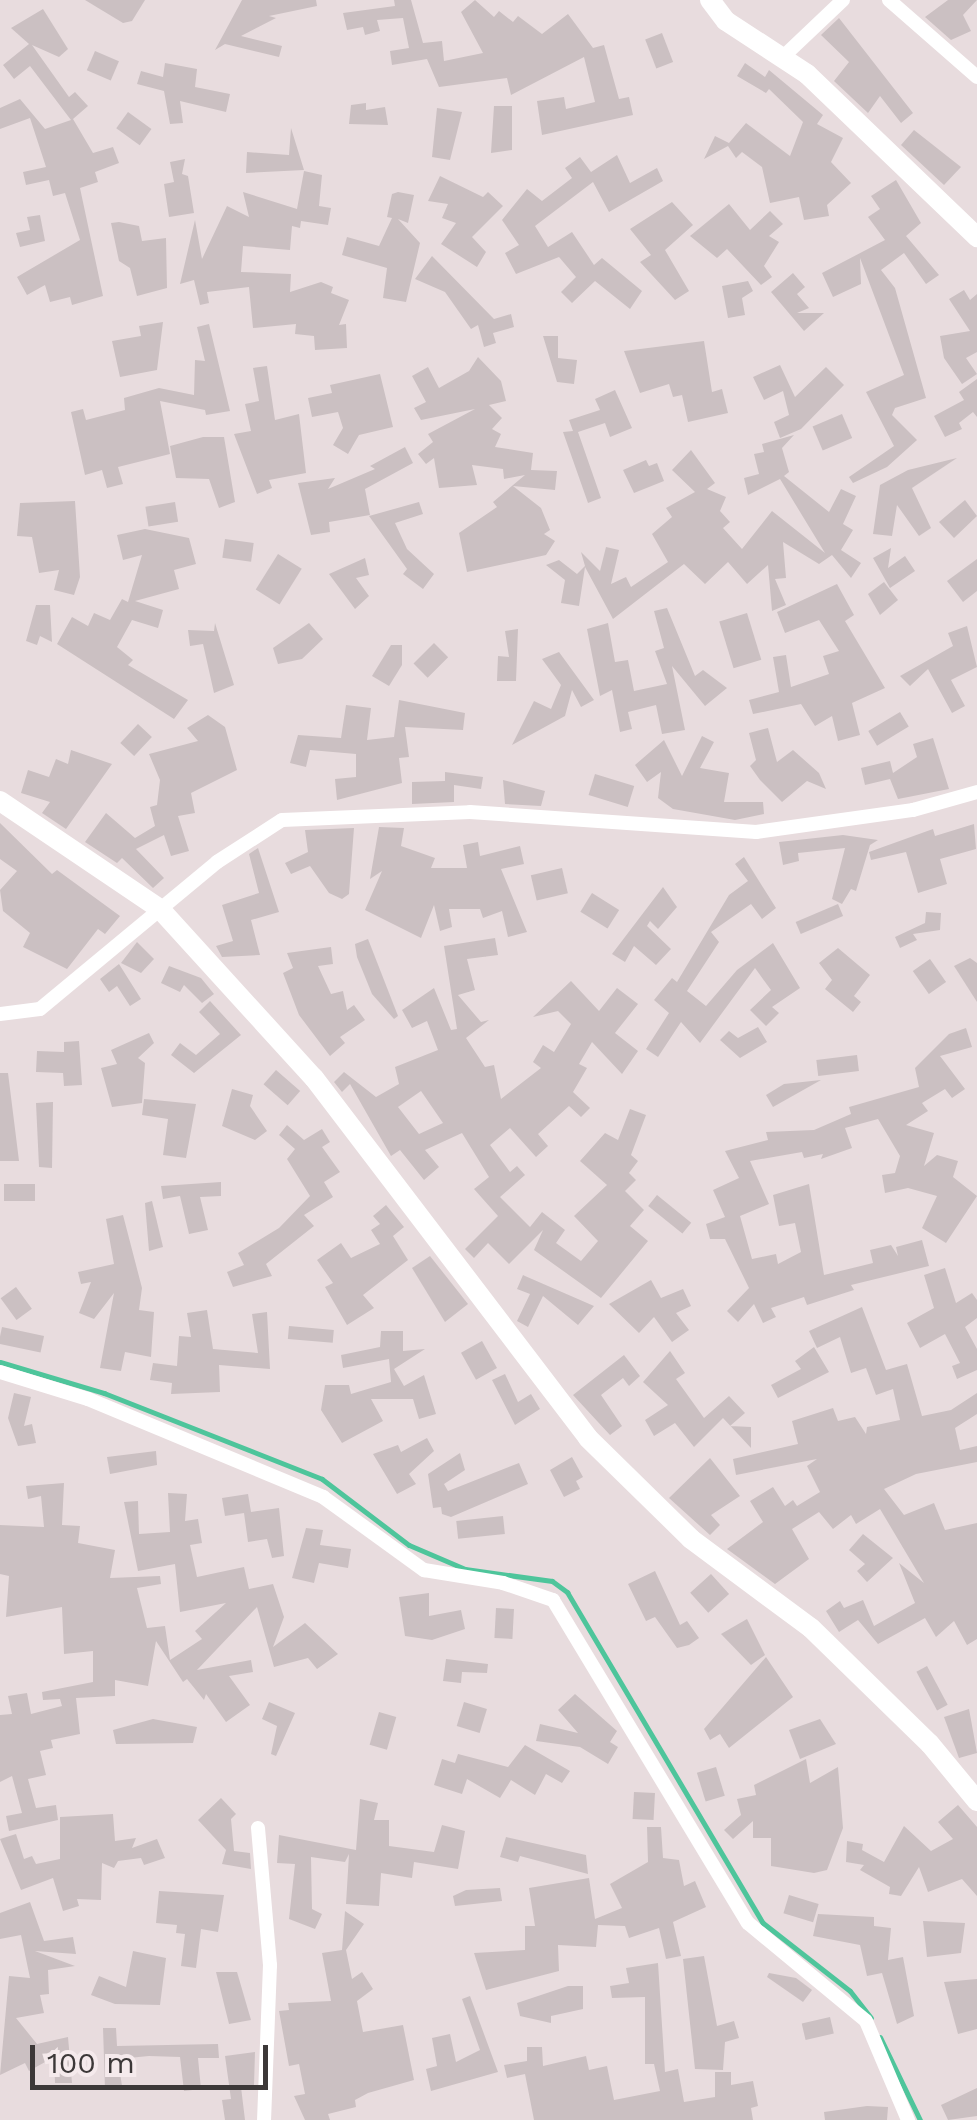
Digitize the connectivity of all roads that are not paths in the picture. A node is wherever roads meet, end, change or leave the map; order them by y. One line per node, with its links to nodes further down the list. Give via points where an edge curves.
1 (710, 0): 4 (street, via 726,21)
2 (843, 0): 4 (street)
3 (889, 0): 5 (street)
4 (784, 55): 6 (street)
5 (977, 77)
6 (977, 237)
7 (977, 792): 9 (street, via 912,810 756,832 470,812 294,818 270,826)
8 (0, 801): 9 (street)
9 (160, 909): 10 (street, via 40,1009); 12 (street, via 314,1078 588,1438 691,1539 810,1628 930,1744)
10 (0, 1014)
11 (0, 1372): 15 (street, via 88,1399 322,1498 424,1570 503,1582 552,1600 748,1923 866,2021)
12 (977, 1801)
13 (258, 1828): 14 (street, via 270,1965)
14 (264, 2120)
15 (908, 2120)

